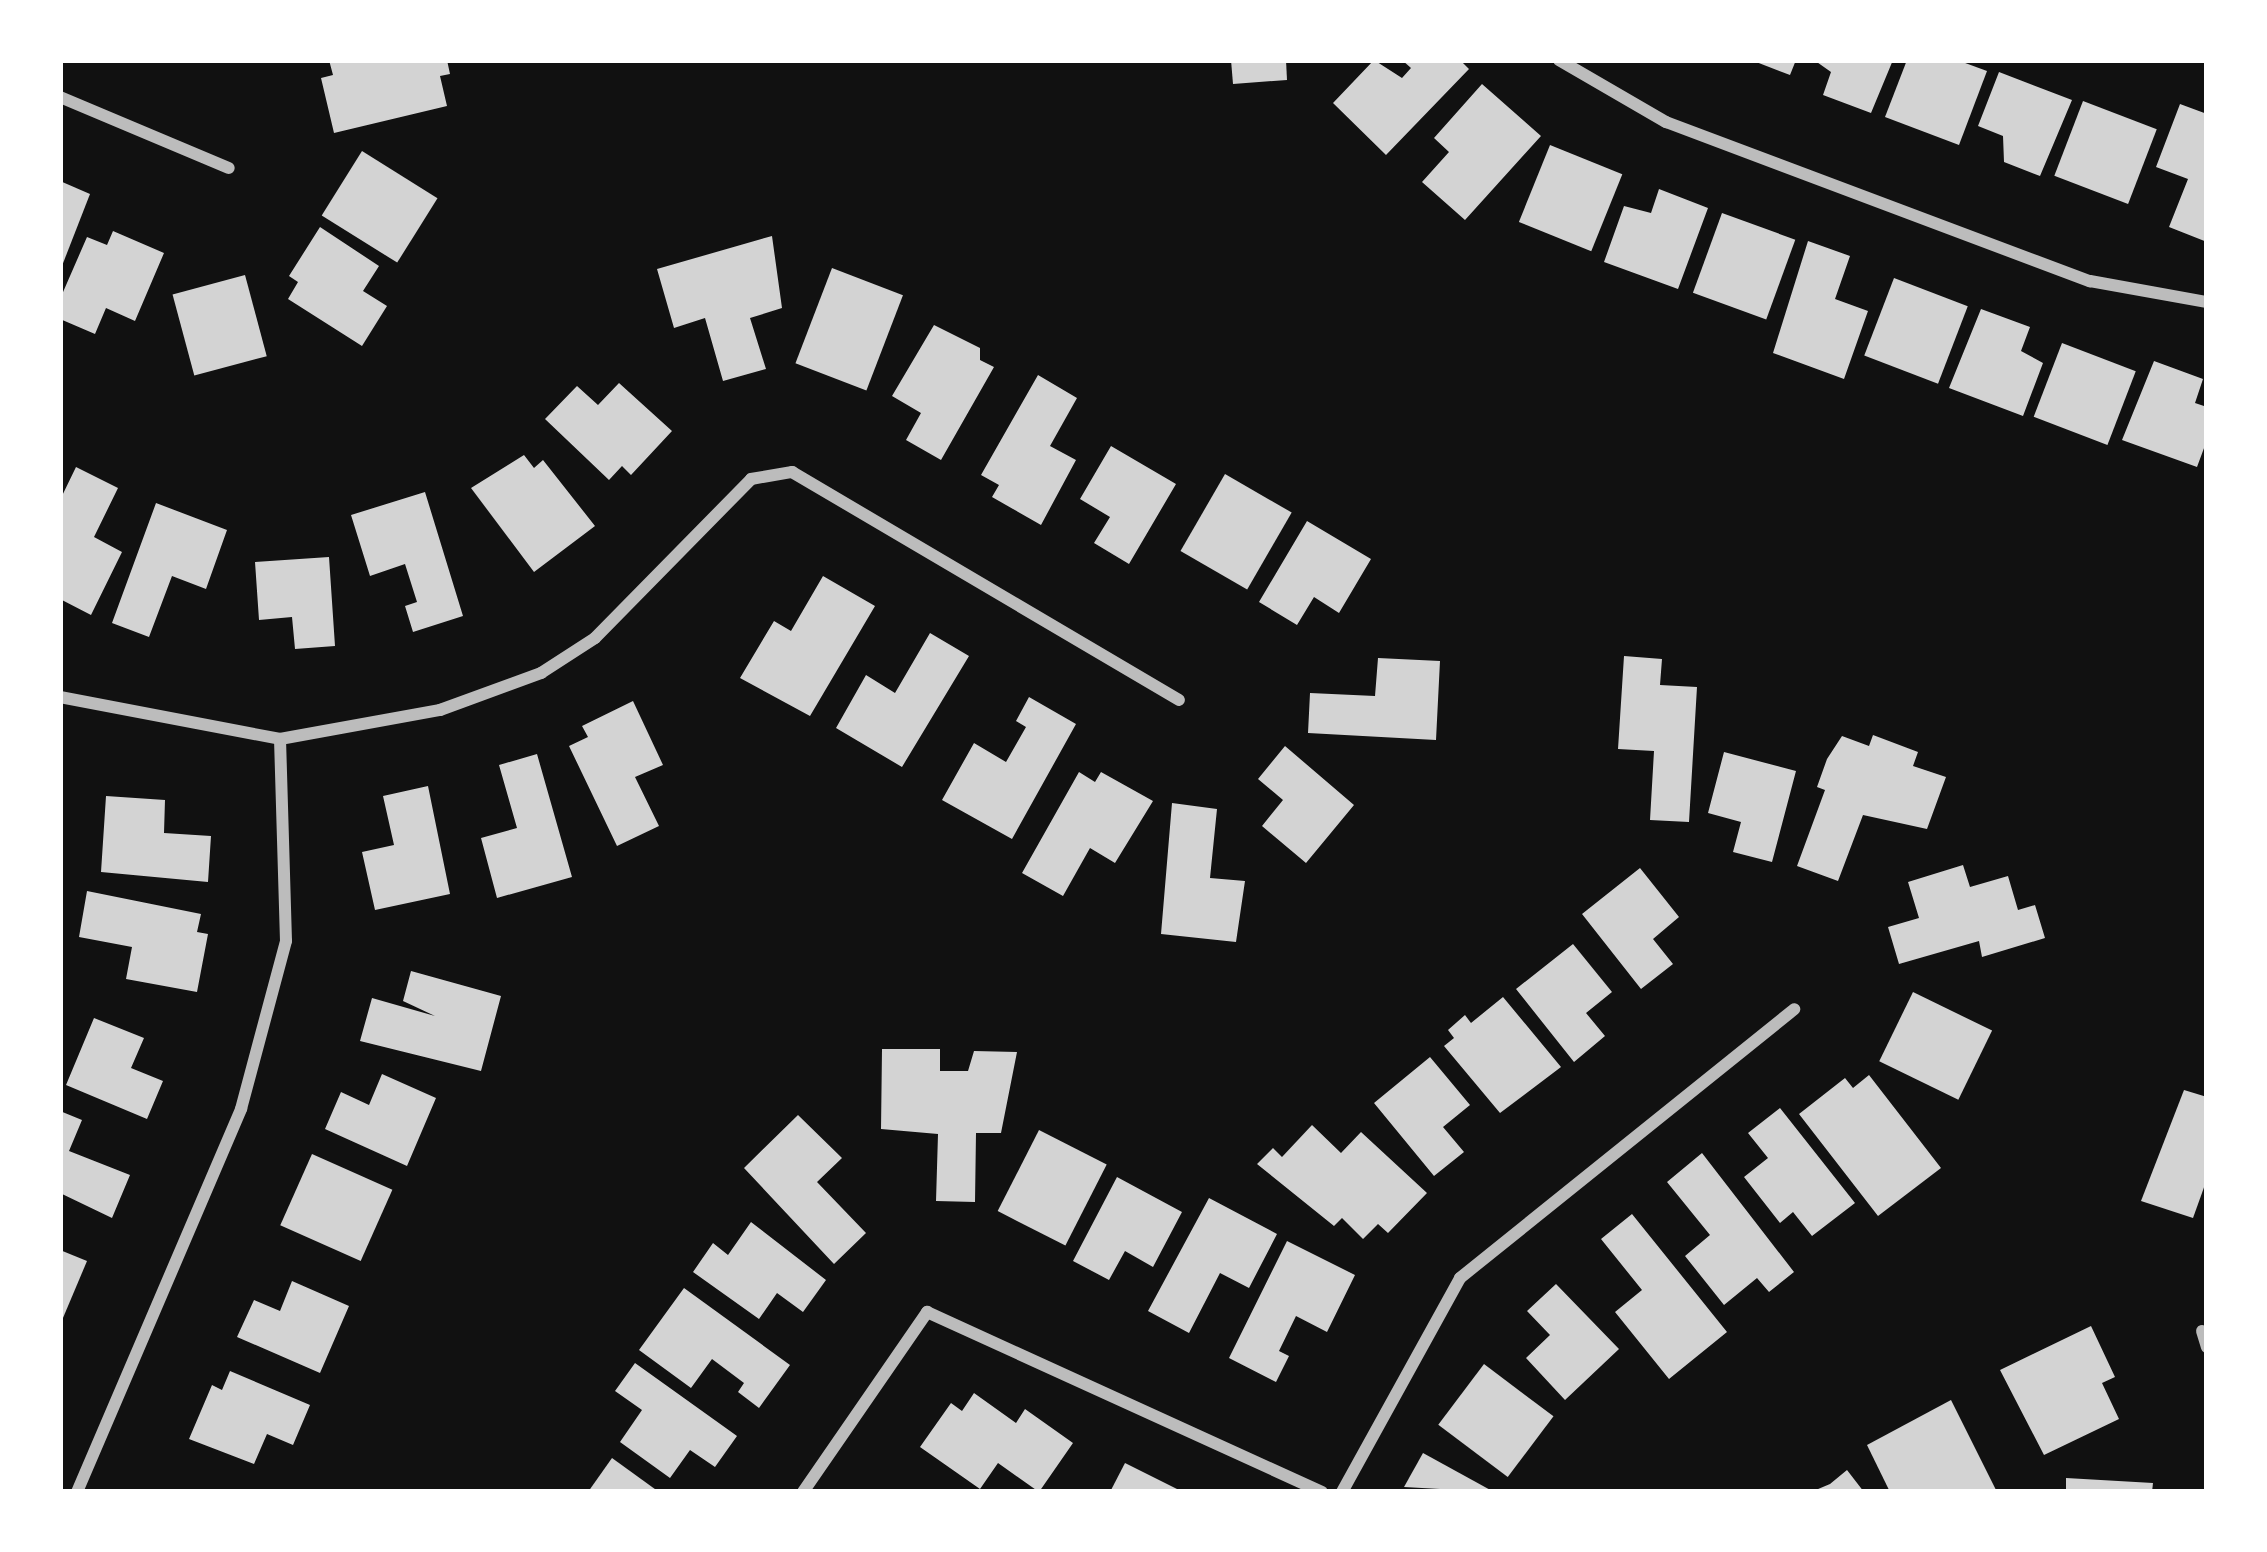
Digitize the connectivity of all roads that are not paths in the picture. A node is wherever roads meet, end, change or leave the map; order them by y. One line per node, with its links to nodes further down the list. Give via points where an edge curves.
1 (1559, 60): 4 (street, via 1666,122 2090,281)
2 (60, 97): 3 (street)
3 (229, 168)
4 (2207, 302)
5 (60, 697): 7 (street)
6 (1179, 700): 7 (street, via 792,472 751,479 595,638 541,673 440,710)
7 (280, 739): 11 (street, via 286,941 241,1109)
8 (1794, 1009): 14 (street, via 1460,1278)
9 (2202, 1330): 10 (street)
10 (2207, 1347)
11 (77, 1492)
12 (803, 1492): 13 (street, via 927,1312)
13 (1322, 1492)
14 (1342, 1492)

